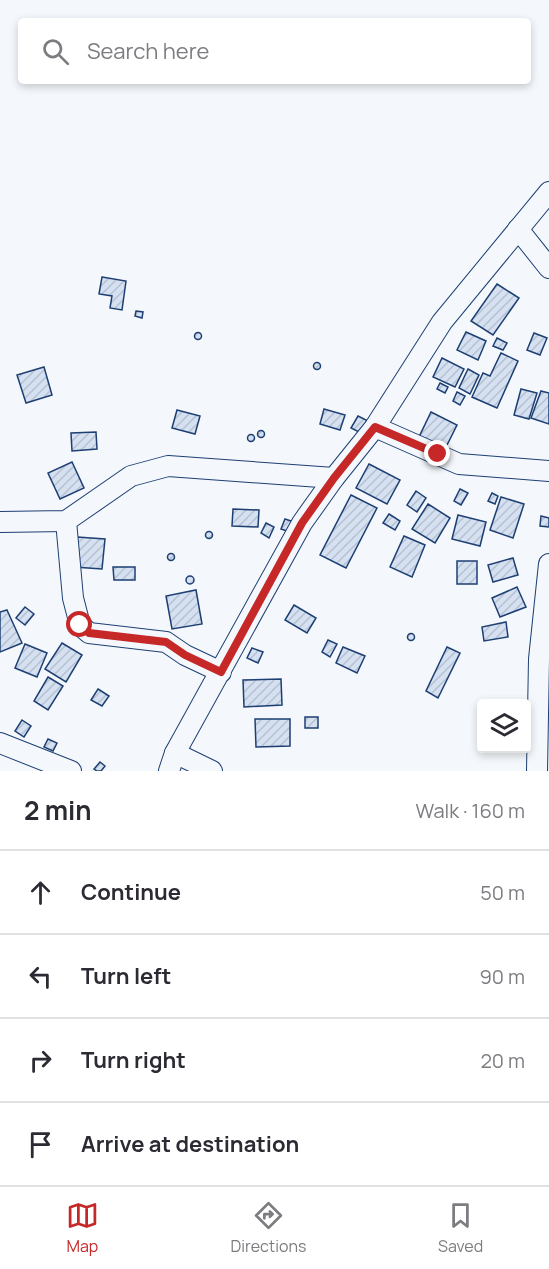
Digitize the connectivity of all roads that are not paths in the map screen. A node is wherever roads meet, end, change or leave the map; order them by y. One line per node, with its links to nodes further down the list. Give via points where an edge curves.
1 (549, 192): 2 (street)
2 (518, 229): 3 (street); 4 (street, via 442,322)
3 (549, 268)
4 (375, 427): 5 (street, via 459,464); 6 (street)
5 (549, 471)
6 (334, 478): 7 (street, via 168,466 131,476); 10 (street, via 302,523)
7 (66, 521): 8 (street); 10 (street, via 73,598 80,625 89,633 166,642)
8 (0, 522)
9 (549, 564): 15 (street, via 539,659)
10 (221, 672): 12 (street)
11 (0, 743): 13 (street)
12 (172, 762): 14 (street)
13 (71, 771)
14 (212, 771)
15 (537, 771)

